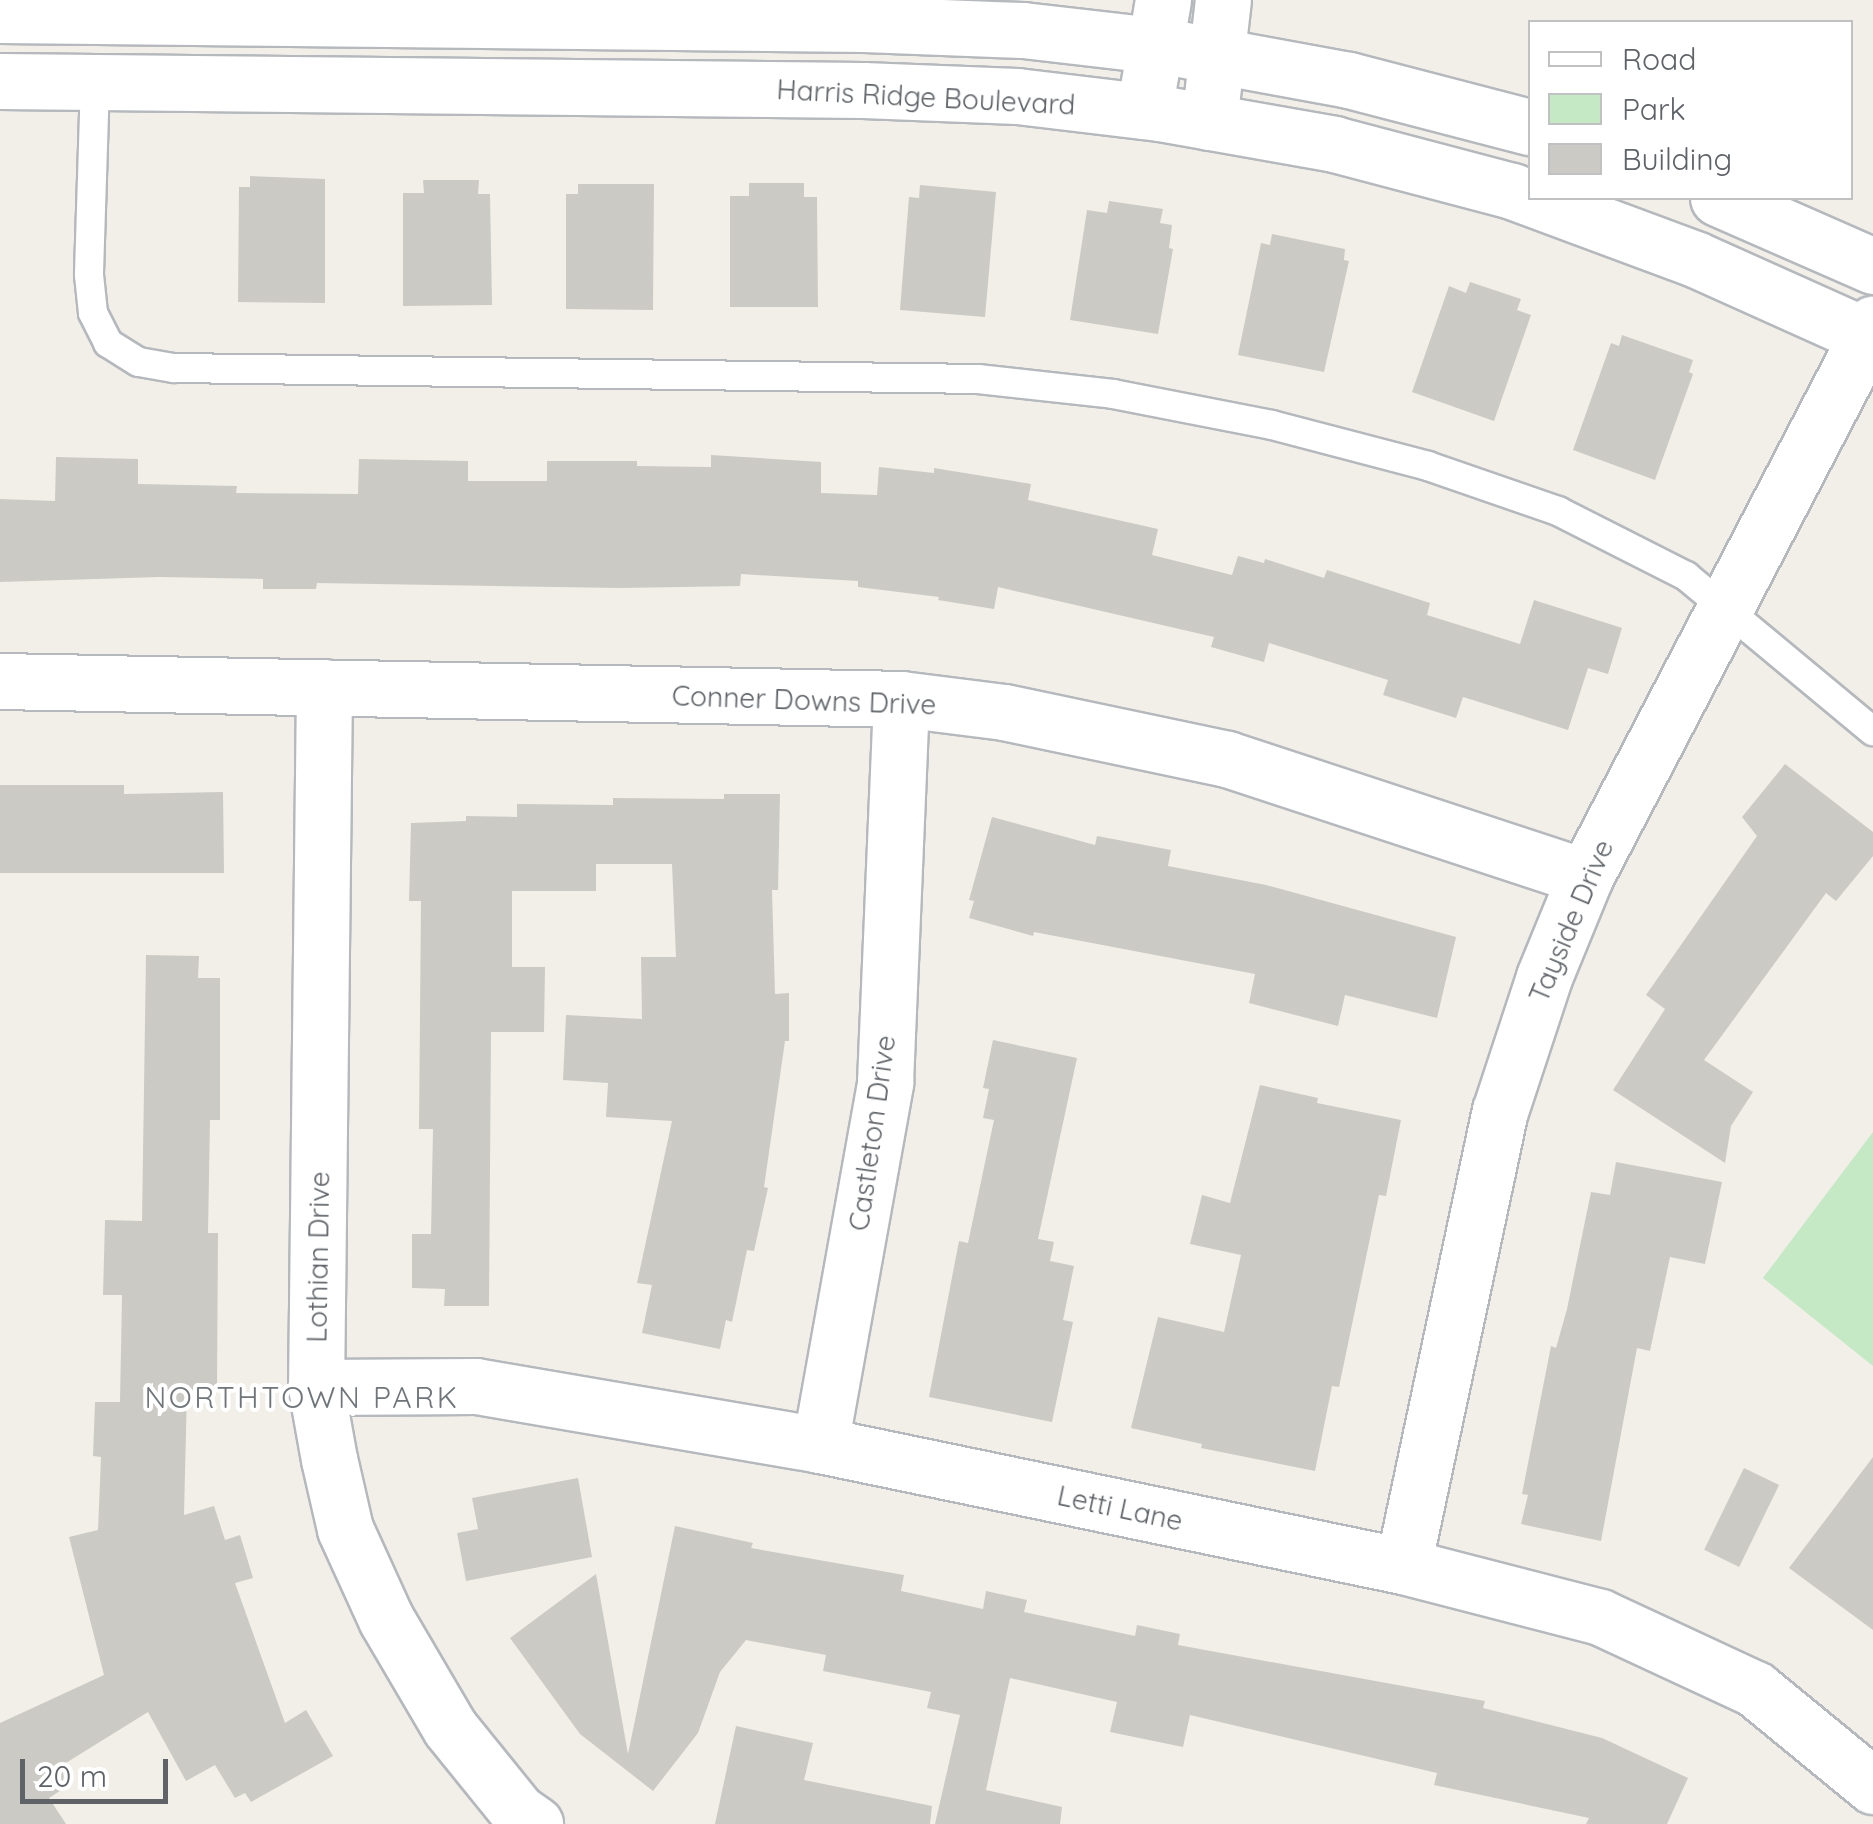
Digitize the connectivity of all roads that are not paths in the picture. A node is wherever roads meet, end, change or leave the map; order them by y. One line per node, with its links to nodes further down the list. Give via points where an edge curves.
1 (1224, 0): 5 (street)
2 (98, 8): 3 (street); 4 (street, via 1022,30)
3 (0, 15)
4 (1159, 23): 5 (street); 8 (street)
5 (1217, 56): 9 (street); 10 (street, via 1349,80)
6 (0, 81): 7 (street, Harris Ridge Boulevard)
7 (95, 82): 8 (street, Harris Ridge Boulevard, via 882,90); 16 (lane, via 93,313 108,343 139,362 174,368 978,378 1113,394 1272,425 1539,504 1686,576)
8 (1144, 111): 9 (street, Harris Ridge Boulevard)
9 (1210, 122): 11 (street, Harris Ridge Boulevard, via 1334,144)
10 (1528, 126)
11 (1528, 197)
12 (1536, 200): 15 (street, Harris Ridge Boulevard)
13 (1723, 200): 14 (street)
14 (1873, 266)
15 (1871, 333): 16 (street, Tayside Drive)
16 (1726, 607): 20 (lane); 21 (street, Tayside Drive)
17 (0, 682): 18 (street, Conner Downs Drive)
18 (324, 687): 19 (street, Conner Downs Drive); 22 (street, Lothian Drive)
19 (901, 699): 21 (street, Conner Downs Drive, via 1004,712 1227,758); 23 (street, Castleton Drive, via 885,1082)
20 (1873, 731)
21 (1585, 877): 24 (street, Tayside Drive, via 1500,1112)
22 (316, 1387): 23 (street, Letti Lane, via 476,1386); 26 (street, Lothian Drive, via 345,1528 386,1620 450,1728)
23 (820, 1445): 24 (street, Letti Lane)
24 (1403, 1566): 25 (street, Letti Lane, via 1600,1617 1755,1689)
25 (1873, 1786)
26 (535, 1824)

